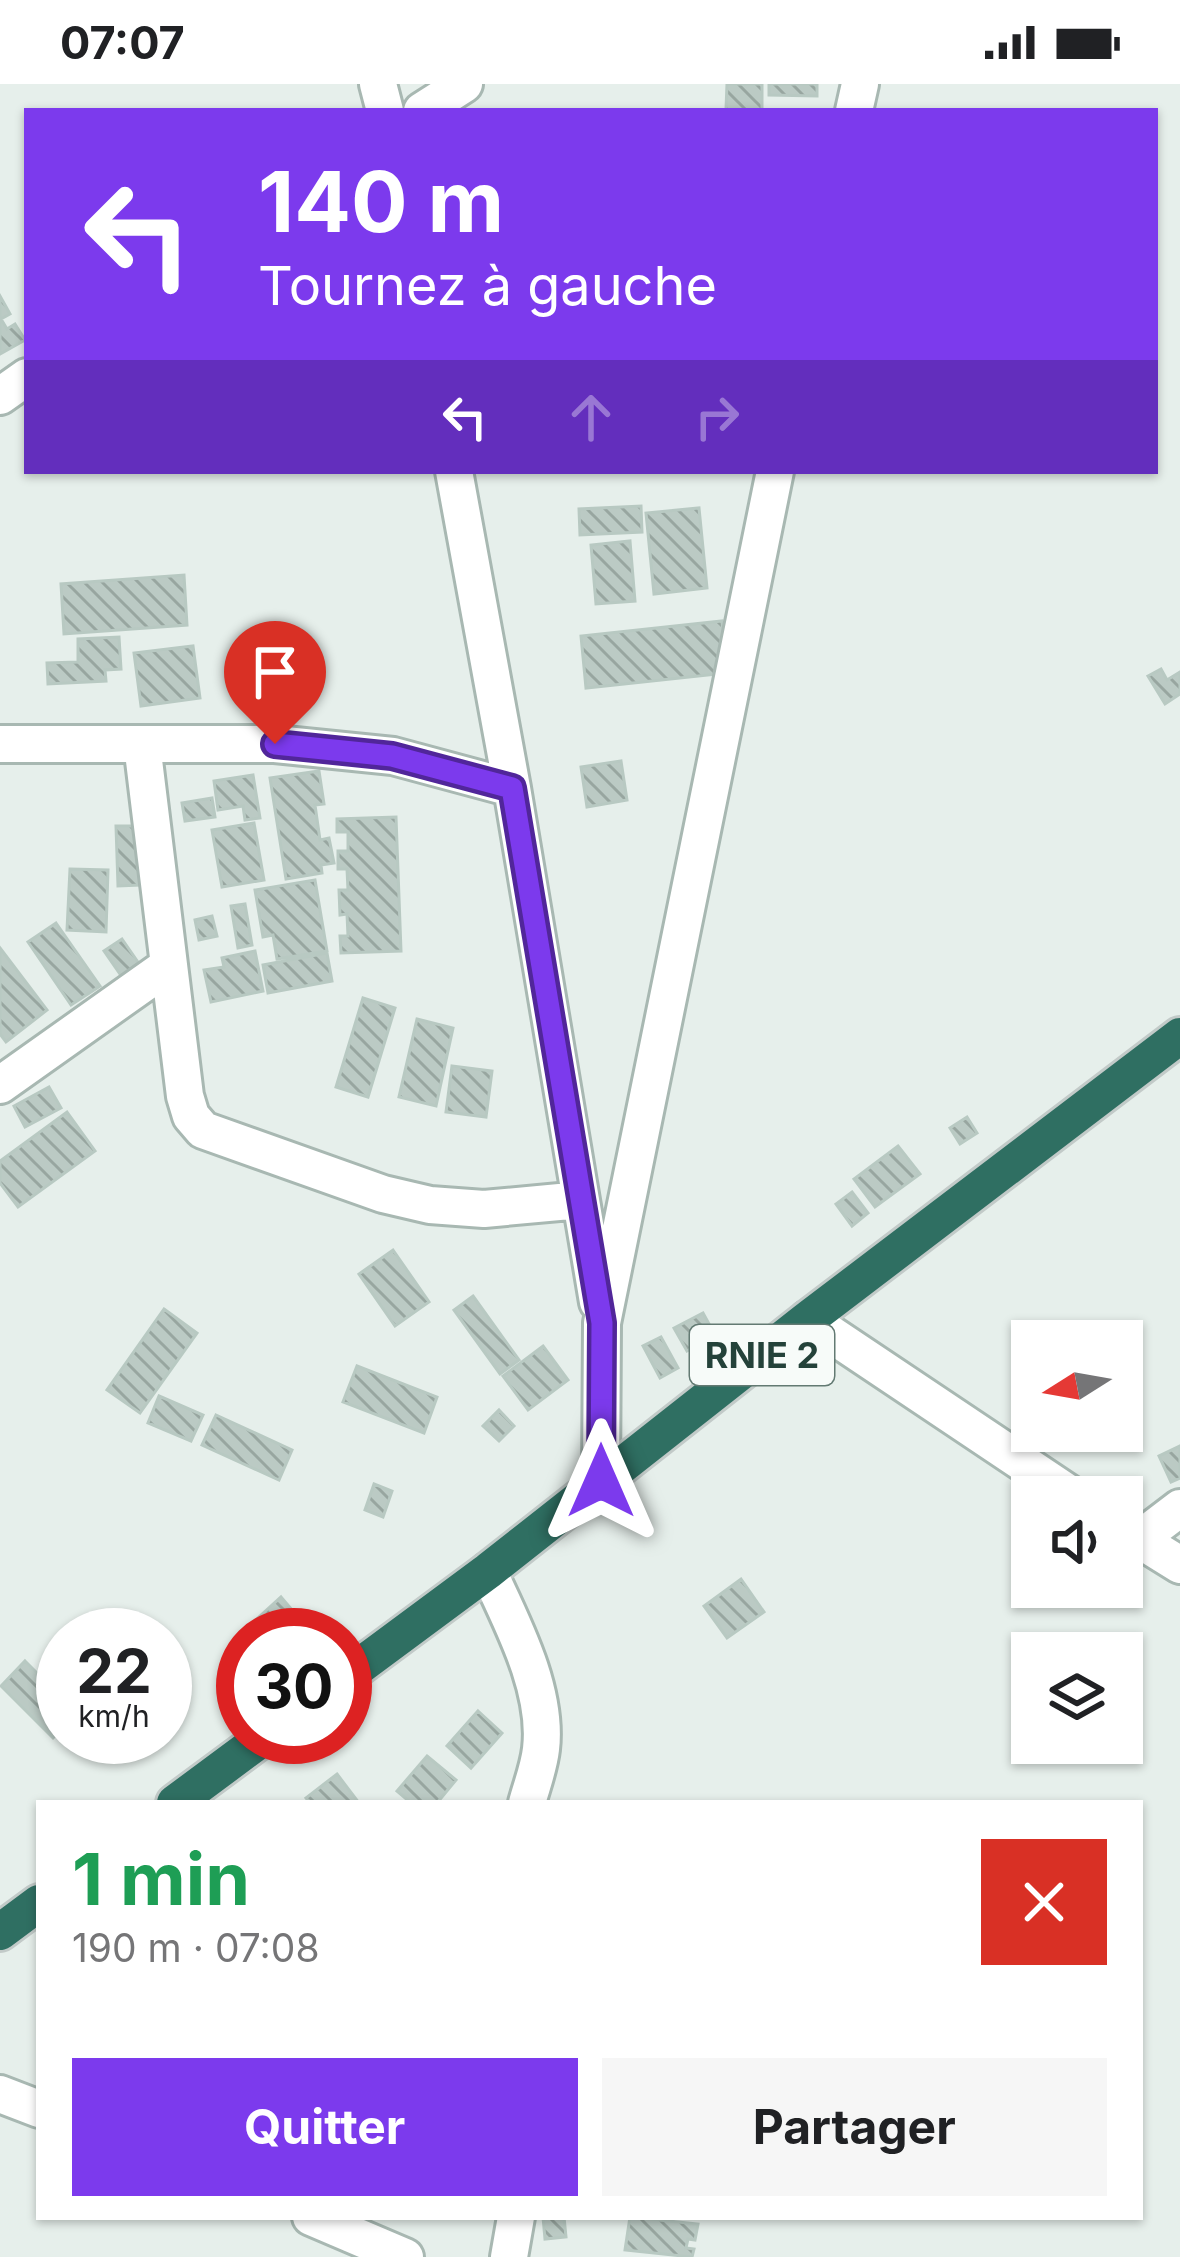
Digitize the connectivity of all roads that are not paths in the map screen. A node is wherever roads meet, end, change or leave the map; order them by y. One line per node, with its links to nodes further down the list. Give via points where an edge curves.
1 (464, 84): 2 (street)
2 (427, 108)
3 (455, 474): 7 (street)
4 (774, 474): 13 (street)
5 (0, 744): 6 (street)
6 (142, 744): 7 (street, via 275,744 392,756); 8 (street)
7 (512, 788): 11 (street)
8 (168, 966): 10 (street); 11 (street, via 184,1096 203,1130 430,1205)
9 (1180, 1036): 12 (highway, RNIE 2)
10 (0, 1085)
11 (581, 1200): 13 (street)
12 (808, 1319): 14 (street); 15 (highway, RNIE 2)
13 (602, 1323): 15 (street)
14 (1044, 1476)
15 (601, 1481): 20 (highway, RNIE 2)
16 (1180, 1508): 17 (street)
17 (1143, 1527)
18 (1143, 1542): 19 (street)
19 (1180, 1565)
20 (488, 1571): 21 (highway, RNIE 2); 24 (street, via 528,1660 542,1732)
21 (372, 1657)
22 (228, 1764): 23 (highway)
23 (179, 1800)
24 (527, 1800)
25 (36, 1906): 26 (highway)
26 (0, 1932)
27 (0, 2095): 28 (street)
28 (36, 2108)
29 (318, 2220): 31 (street)
30 (515, 2220): 32 (street)
31 (405, 2257)
32 (509, 2257)

